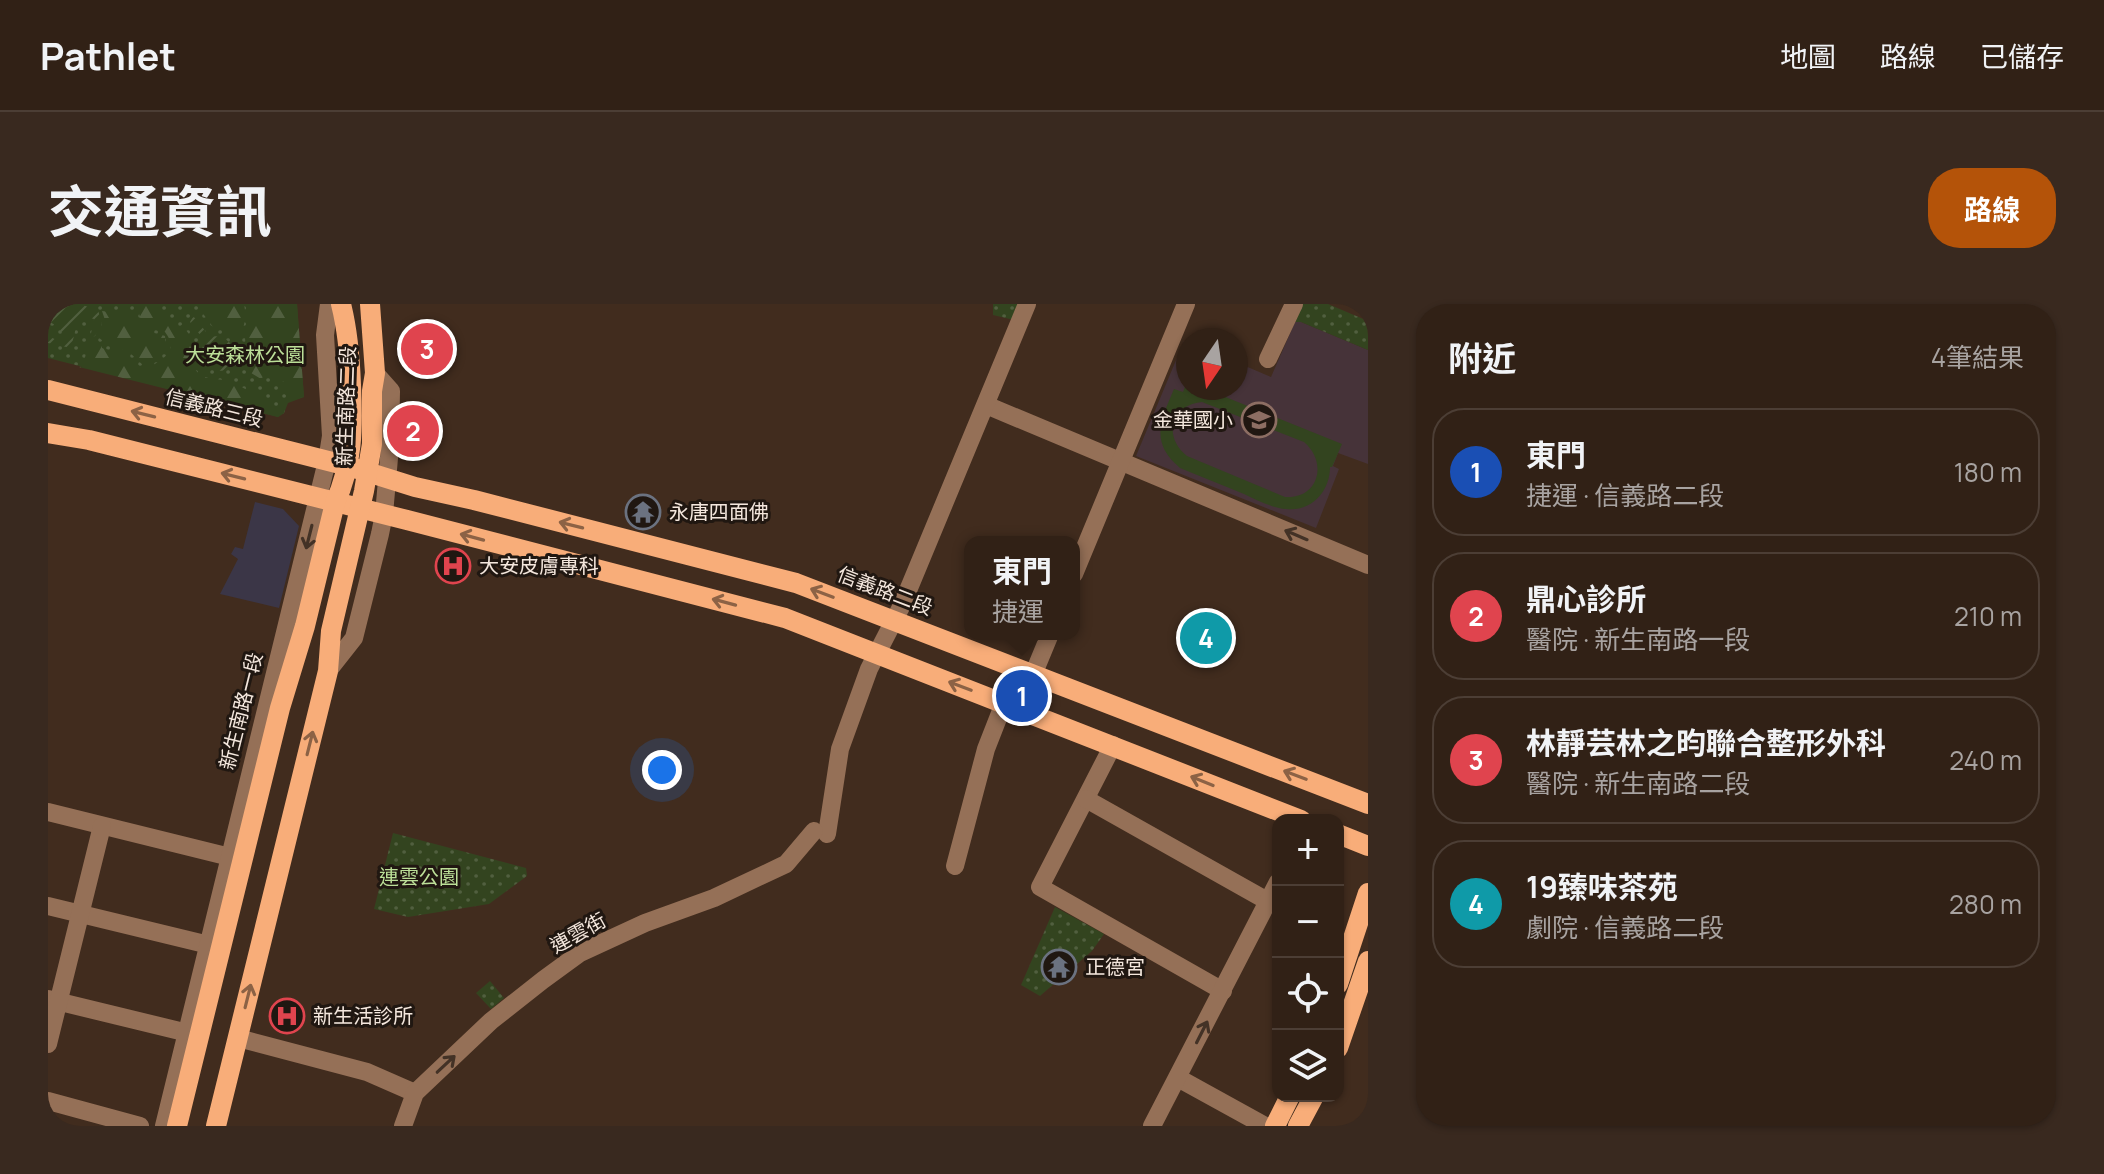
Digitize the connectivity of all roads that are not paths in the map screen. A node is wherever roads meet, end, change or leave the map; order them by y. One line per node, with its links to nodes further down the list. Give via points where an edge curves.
1 (329, 304): 11 (street, 新生南路一段)
2 (341, 304): 13 (main road, 新生南路二段, via 349,337)
3 (370, 304): 14 (main road, 新生南路二段, via 375,373 372,444)
4 (1027, 304): 9 (street, 連雲街)
5 (1186, 304): 12 (street)
6 (1294, 304): 7 (street)
7 (1268, 359)
8 (48, 390): 11 (main road, 信義路三段, one-way to 8)
9 (986, 405): 12 (street); 20 (street, 連雲街)
10 (48, 433): 15 (main road, one-way to 10)
11 (327, 461): 13 (main road, 信義路三段); 15 (street, 新生南路一段)
12 (1120, 462): 18 (street); 19 (street, one-way to 12)
13 (348, 466): 14 (main road, 信義路三段); 15 (main road, 新生南路二段, via 343,485)
14 (378, 475): 16 (main road, 新生南路二段); 17 (street); 20 (main road, 信義路二段, one-way to 14, via 796,583)
15 (327, 500): 16 (main road); 34 (street, 新生南路一段, one-way to 34); 57 (main road, 新生南路一段, via 305,626)
16 (360, 508): 17 (main road); 23 (main road, via 331,631)
17 (384, 514): 22 (main road, one-way to 17, via 785,618); 23 (street, via 354,638)
18 (1080, 559)
19 (1368, 565)
20 (895, 621): 22 (street, 連雲街); 24 (main road, 信義路二段)
21 (1048, 640): 24 (street)
22 (877, 653): 25 (main road, one-way to 22); 51 (street, 連雲街, one-way to 22, via 491,1021 580,953 786,864 820,833 840,749)
23 (328, 671): 48 (main road, one-way to 23)
24 (1033, 675): 28 (main road, 信義路二段, one-way to 24)
25 (1004, 703): 26 (main road); 35 (street)
26 (1113, 745): 27 (street); 30 (main road, one-way to 26)
27 (1086, 799): 38 (street); 44 (street, via 1040,887)
28 (1368, 804)
29 (48, 812): 31 (street)
30 (1286, 814)
31 (102, 826): 34 (street); 40 (street)
32 (1344, 836): 33 (main road)
33 (1368, 846)
34 (230, 857): 41 (street, 新生南路一段)
35 (955, 866)
36 (1276, 886): 38 (street)
37 (1368, 893): 43 (main road)
38 (1269, 902): 44 (street)
39 (48, 906): 40 (street)
40 (80, 914): 41 (street); 45 (street)
41 (209, 945): 47 (street, 新生南路一段)
42 (1368, 961): 46 (main road)
43 (1344, 966)
44 (1223, 991): 50 (street, one-way to 44)
45 (53, 1000): 47 (street); 49 (street)
46 (1344, 1031)
47 (188, 1033): 56 (street, 新生南路一段)
48 (238, 1038): 51 (street, via 367,1072); 58 (main road)
49 (48, 1044)
50 (1178, 1078): 60 (street); 61 (street)
51 (415, 1093): 59 (street, 連雲街)
52 (48, 1101): 55 (street)
53 (1287, 1102): 62 (main road)
54 (1311, 1102): 63 (main road)
55 (140, 1126)
56 (164, 1126)
57 (177, 1126)
58 (216, 1126)
59 (404, 1126)
60 (1152, 1126)
61 (1265, 1126)
62 (1275, 1126)
63 (1298, 1126)

